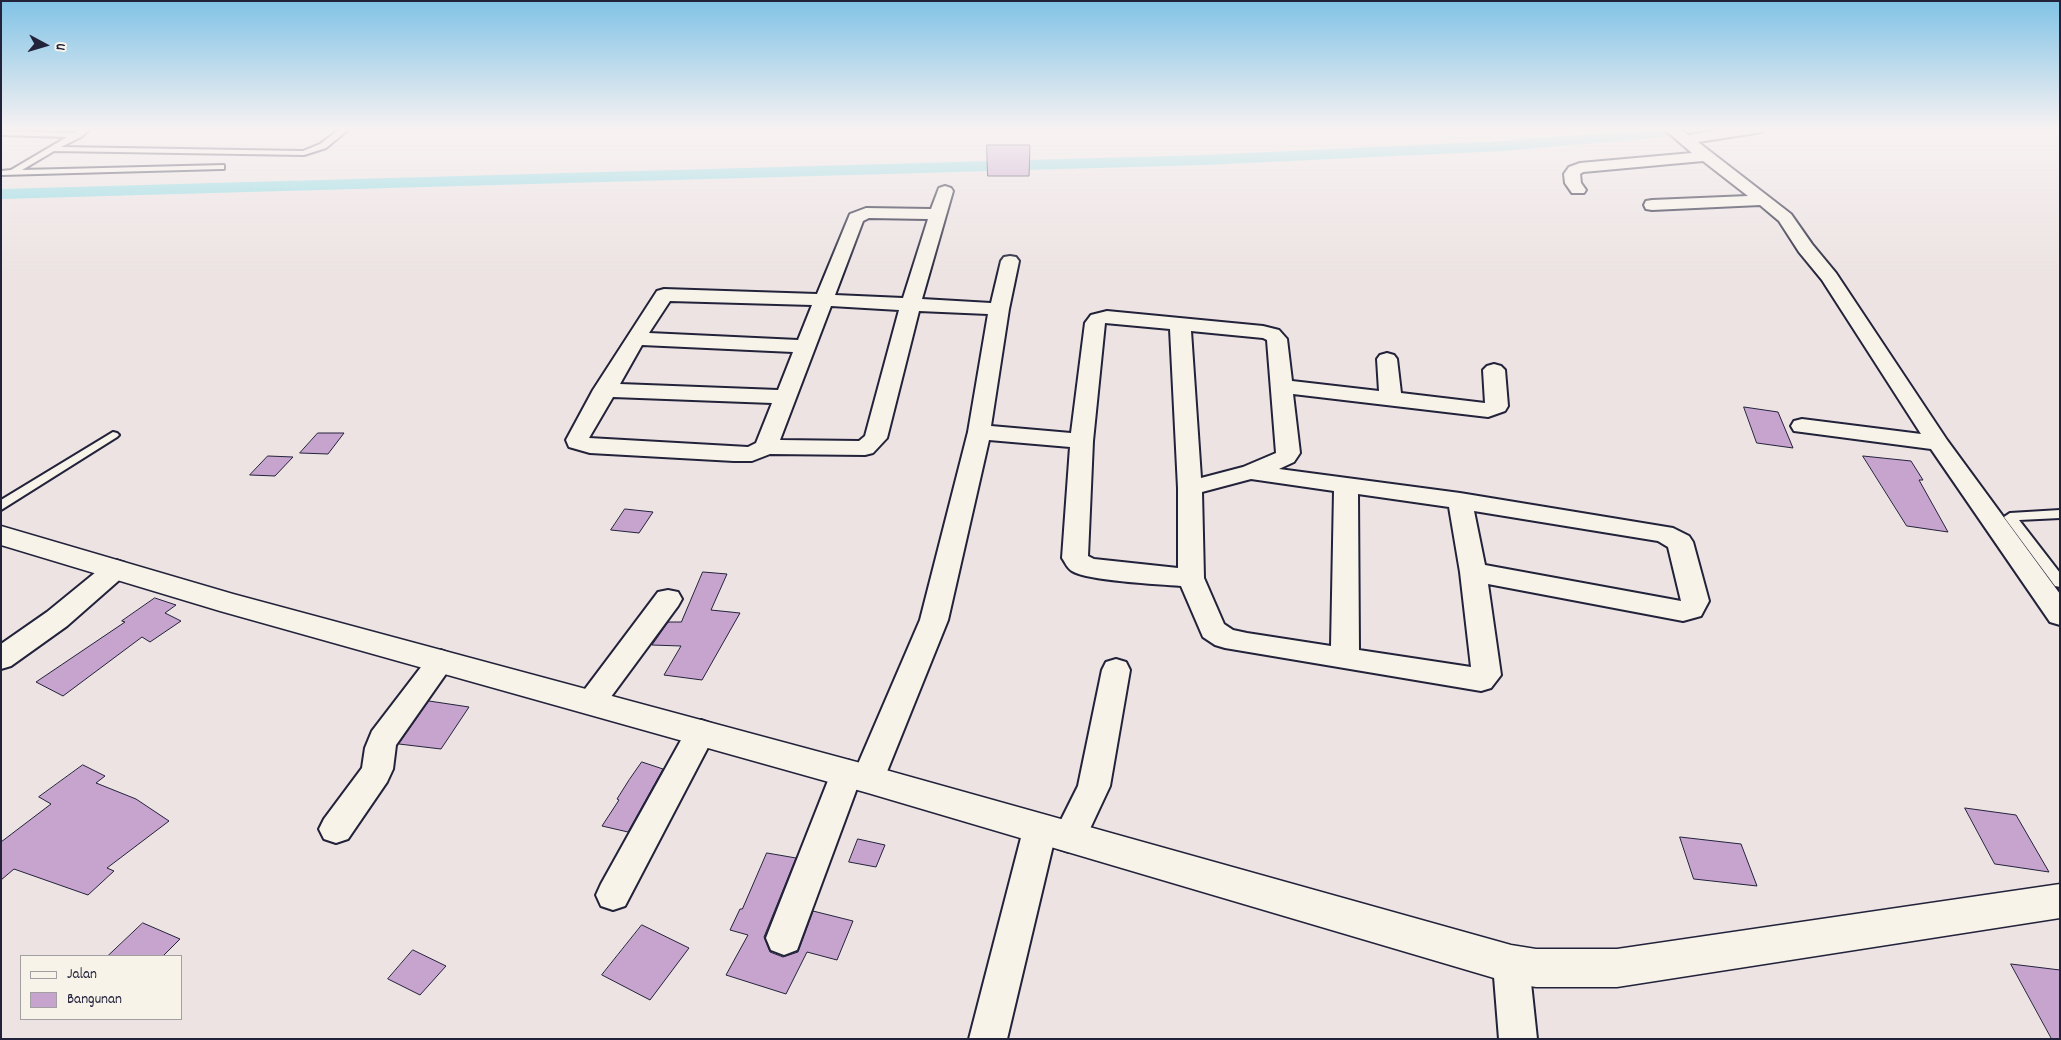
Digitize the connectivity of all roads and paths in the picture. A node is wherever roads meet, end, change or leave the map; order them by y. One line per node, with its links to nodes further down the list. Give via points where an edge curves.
1 (1572, 178): 3 (street)
2 (1734, 178): 5 (street)
3 (1578, 190)
4 (945, 191): 7 (street)
5 (1764, 200): 6 (street); 25 (street, via 1785,218 1829,278)
6 (1652, 206)
7 (938, 214): 9 (street, via 866,213 856,218); 10 (street)
8 (1010, 261): 11 (street)
9 (824, 300): 10 (street); 13 (street, via 667,294 661,297); 14 (street)
10 (910, 306): 11 (street); 26 (street, via 876,438 865,448)
11 (999, 309): 22 (street)
12 (1180, 323): 17 (street, via 1272,334 1277,339); 24 (street, via 1107,317 1096,320); 29 (street)
13 (635, 339): 14 (street); 18 (street)
14 (805, 346): 19 (street)
15 (1387, 359): 20 (street)
16 (1494, 370): 20 (street, via 1497,406 1491,409)
17 (1283, 386): 20 (street); 27 (street, via 1288,453 1286,457)
18 (604, 390): 19 (street); 26 (street, via 577,440 584,446 740,454 752,454)
19 (785, 397): 26 (street)
20 (1390, 400)
21 (1802, 426): 25 (street)
22 (979, 432): 24 (street); 46 (street, via 934,620)
23 (113, 435): 31 (lane)
24 (1082, 441): 36 (street, via 1075,558 1090,568)
25 (1938, 443): 39 (street)
26 (766, 447)
27 (1251, 472): 28 (street); 29 (street)
28 (1346, 486): 30 (street); 40 (street)
29 (1190, 488): 36 (street)
30 (1460, 500): 35 (street); 35 (street, via 1670,536 1680,542 1695,601 1691,610 1683,611)
31 (1, 506)
32 (2060, 514): 37 (lane, via 2010,517)
33 (1, 535): 34 (street)
34 (116, 569): 41 (street, via 58,619); 42 (street)
35 (1473, 572): 40 (street, via 1486,675 1481,680)
36 (1191, 578): 40 (street, via 1213,630 1225,638)
37 (2060, 583)
38 (668, 599): 44 (street)
39 (2060, 615)
40 (1345, 658)
41 (1, 659)
42 (441, 660): 44 (street); 47 (street, via 383,740 376,773)
43 (1116, 670): 48 (street, via 1094,786)
44 (592, 702): 45 (street)
45 (701, 732): 46 (street); 49 (street)
46 (858, 776): 48 (street); 51 (street)
47 (336, 829)
48 (1054, 834): 52 (street); 53 (street)
49 (614, 895)
50 (2060, 901): 52 (street, via 1617,968 1536,968)
51 (784, 938)
52 (1511, 964): 54 (street)
53 (988, 1039)
54 (1518, 1039)

